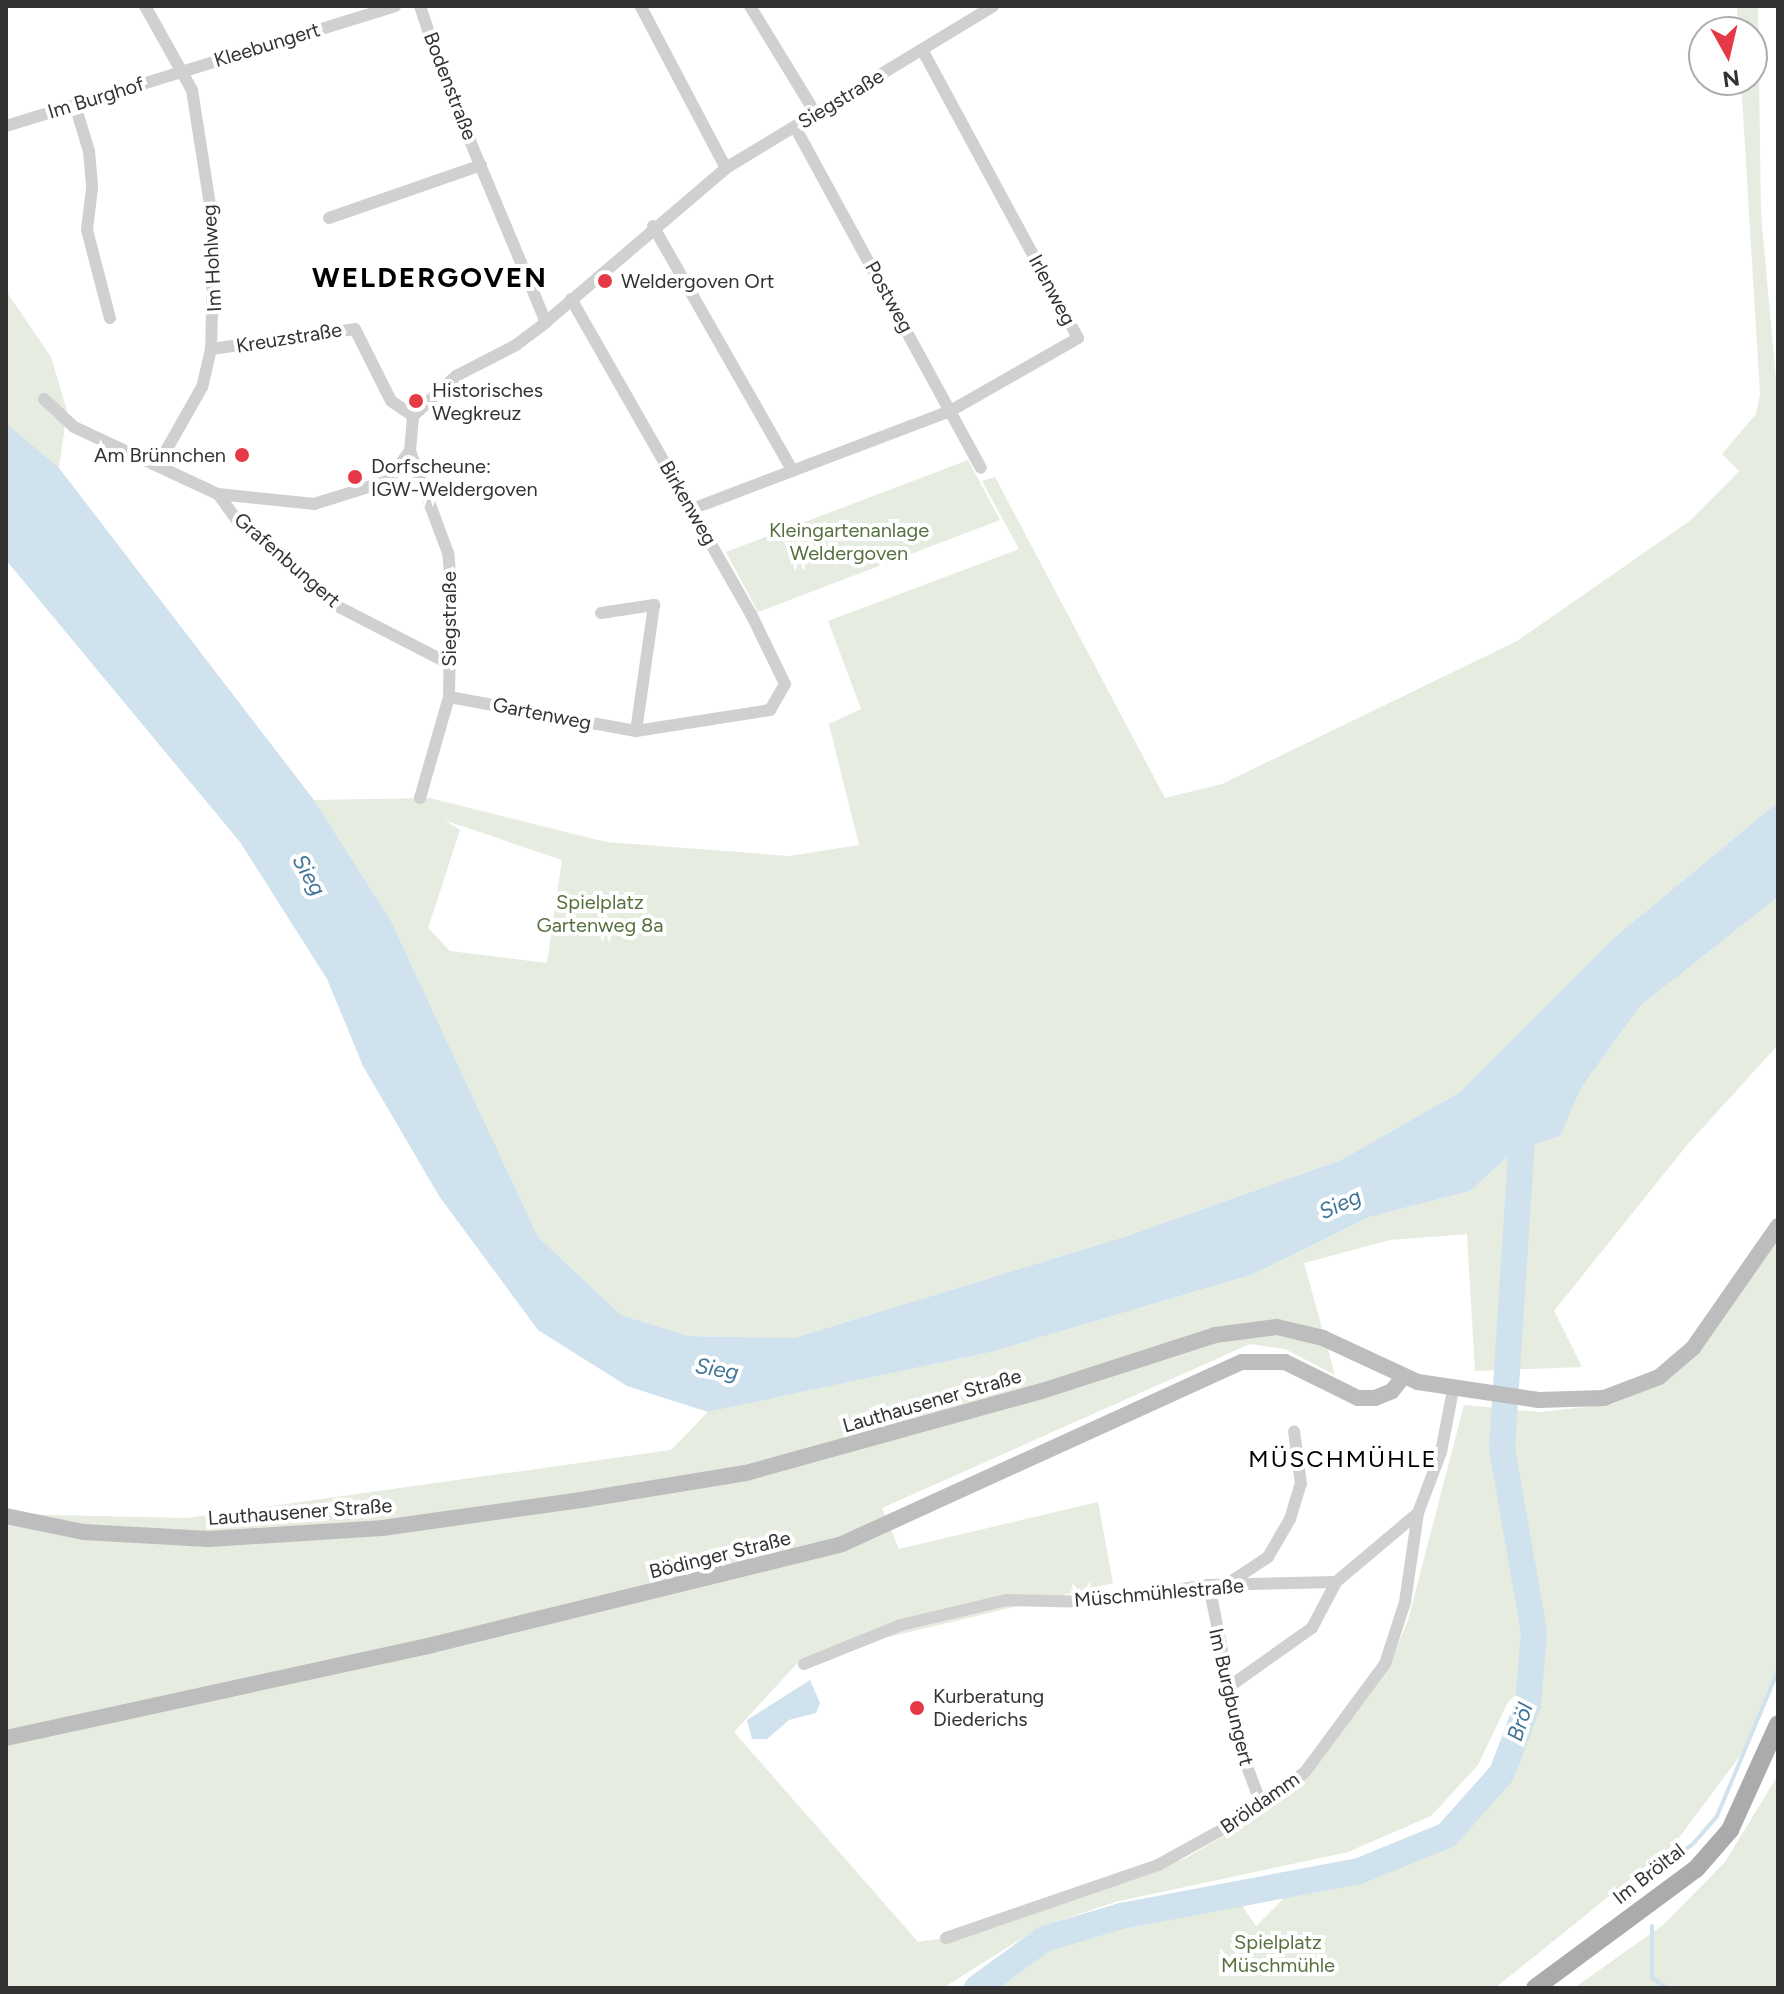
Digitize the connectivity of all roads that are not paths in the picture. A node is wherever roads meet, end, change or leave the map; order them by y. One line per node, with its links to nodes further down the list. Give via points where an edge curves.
1 (145, 6): 8 (street, Im Hohlweg)
2 (395, 6): 8 (street, Kleebungert)
3 (420, 6): 13 (street, Bodenstraße)
4 (750, 6): 10 (street)
5 (993, 6): 7 (street, Siegstraße)
6 (641, 7): 14 (street)
7 (922, 49): 10 (street, Siegstraße); 22 (street, Irlenweg, via 1078,338)
8 (185, 70): 9 (street, Im Burghof); 20 (street, Im Hohlweg, via 214,230)
9 (75, 105): 11 (street, Im Burghof); 18 (street, via 92,188 87,230)
10 (816, 114): 12 (street, Siegstraße)
11 (6, 126)
12 (795, 127): 14 (street, Siegstraße); 22 (street, Postweg)
13 (481, 165): 15 (street, Bodenstraße); 19 (street, Bodenstraße)
14 (726, 168): 16 (street, Siegstraße)
15 (329, 218)
16 (653, 226): 17 (street, Siegstraße); 27 (street)
17 (571, 299): 19 (street, Siegstraße); 29 (street, Birkenweg)
18 (110, 318)
19 (546, 322): 23 (street, Siegstraße, via 516,345 456,376)
20 (211, 349): 23 (street, Kreuzstraße, via 355,329 391,401); 25 (street, Im Hohlweg, via 202,387)
21 (44, 399): 25 (street, via 74,427)
22 (952, 410): 26 (street, Postweg); 27 (street, Irlenweg)
23 (413, 416): 24 (street, Siegstraße)
24 (410, 451): 28 (street, via 388,481 314,504); 31 (street, Siegstraße, via 448,553)
25 (159, 463): 28 (street)
26 (981, 468)
27 (793, 471): 29 (street, Irlenweg)
28 (218, 494): 31 (street, Grafenbungert, via 240,524 337,606)
29 (692, 509): 33 (street, Birkenweg, via 785,684)
30 (601, 613): 34 (street, via 654,605)
31 (448, 663): 32 (street, Siegstraße)
32 (449, 697): 34 (street, Gartenweg); 35 (street, Siegstraße)
33 (770, 710): 34 (street, Gartenweg)
34 (636, 731)
35 (420, 798)
36 (1778, 1226): 38 (street, Lauthausener Straße, via 1693,1348 1659,1377 1604,1398 1539,1400)
37 (1402, 1378): 38 (street, Lauthausener Straße); 41 (street, Lauthausener Straße, via 1323,1338 1277,1327 1215,1335 1042,1391 746,1473 581,1500 382,1528 209,1539 83,1532); 48 (street, Bödinger Straße, via 1392,1391 1358,1398 1285,1362 1242,1362 842,1544 447,1642)
38 (1459, 1391): 40 (street)
39 (1294, 1431): 43 (street, via 1301,1484 1290,1519 1268,1557)
40 (1418, 1513): 42 (street); 49 (street, Bröldamm, via 1405,1602 1385,1664 1305,1772)
41 (6, 1516)
42 (1336, 1582): 43 (street, Müschmühlestraße); 46 (street, via 1312,1628)
43 (1228, 1584): 44 (street, Müschmühlestraße)
44 (1209, 1585): 45 (street, Müschmühlestraße, via 1095,1602 1007,1600 901,1625); 46 (street, Im Burgbungert)
45 (804, 1664)
46 (1230, 1686): 49 (street, Im Burgbungert, via 1243,1756)
47 (1778, 1724): 51 (main road, Im Bröltal, via 1730,1830 1696,1869)
48 (6, 1738)
49 (1262, 1806): 50 (street, Bröldamm, via 1182,1854 1116,1883)
50 (946, 1938)
51 (1535, 1988)

